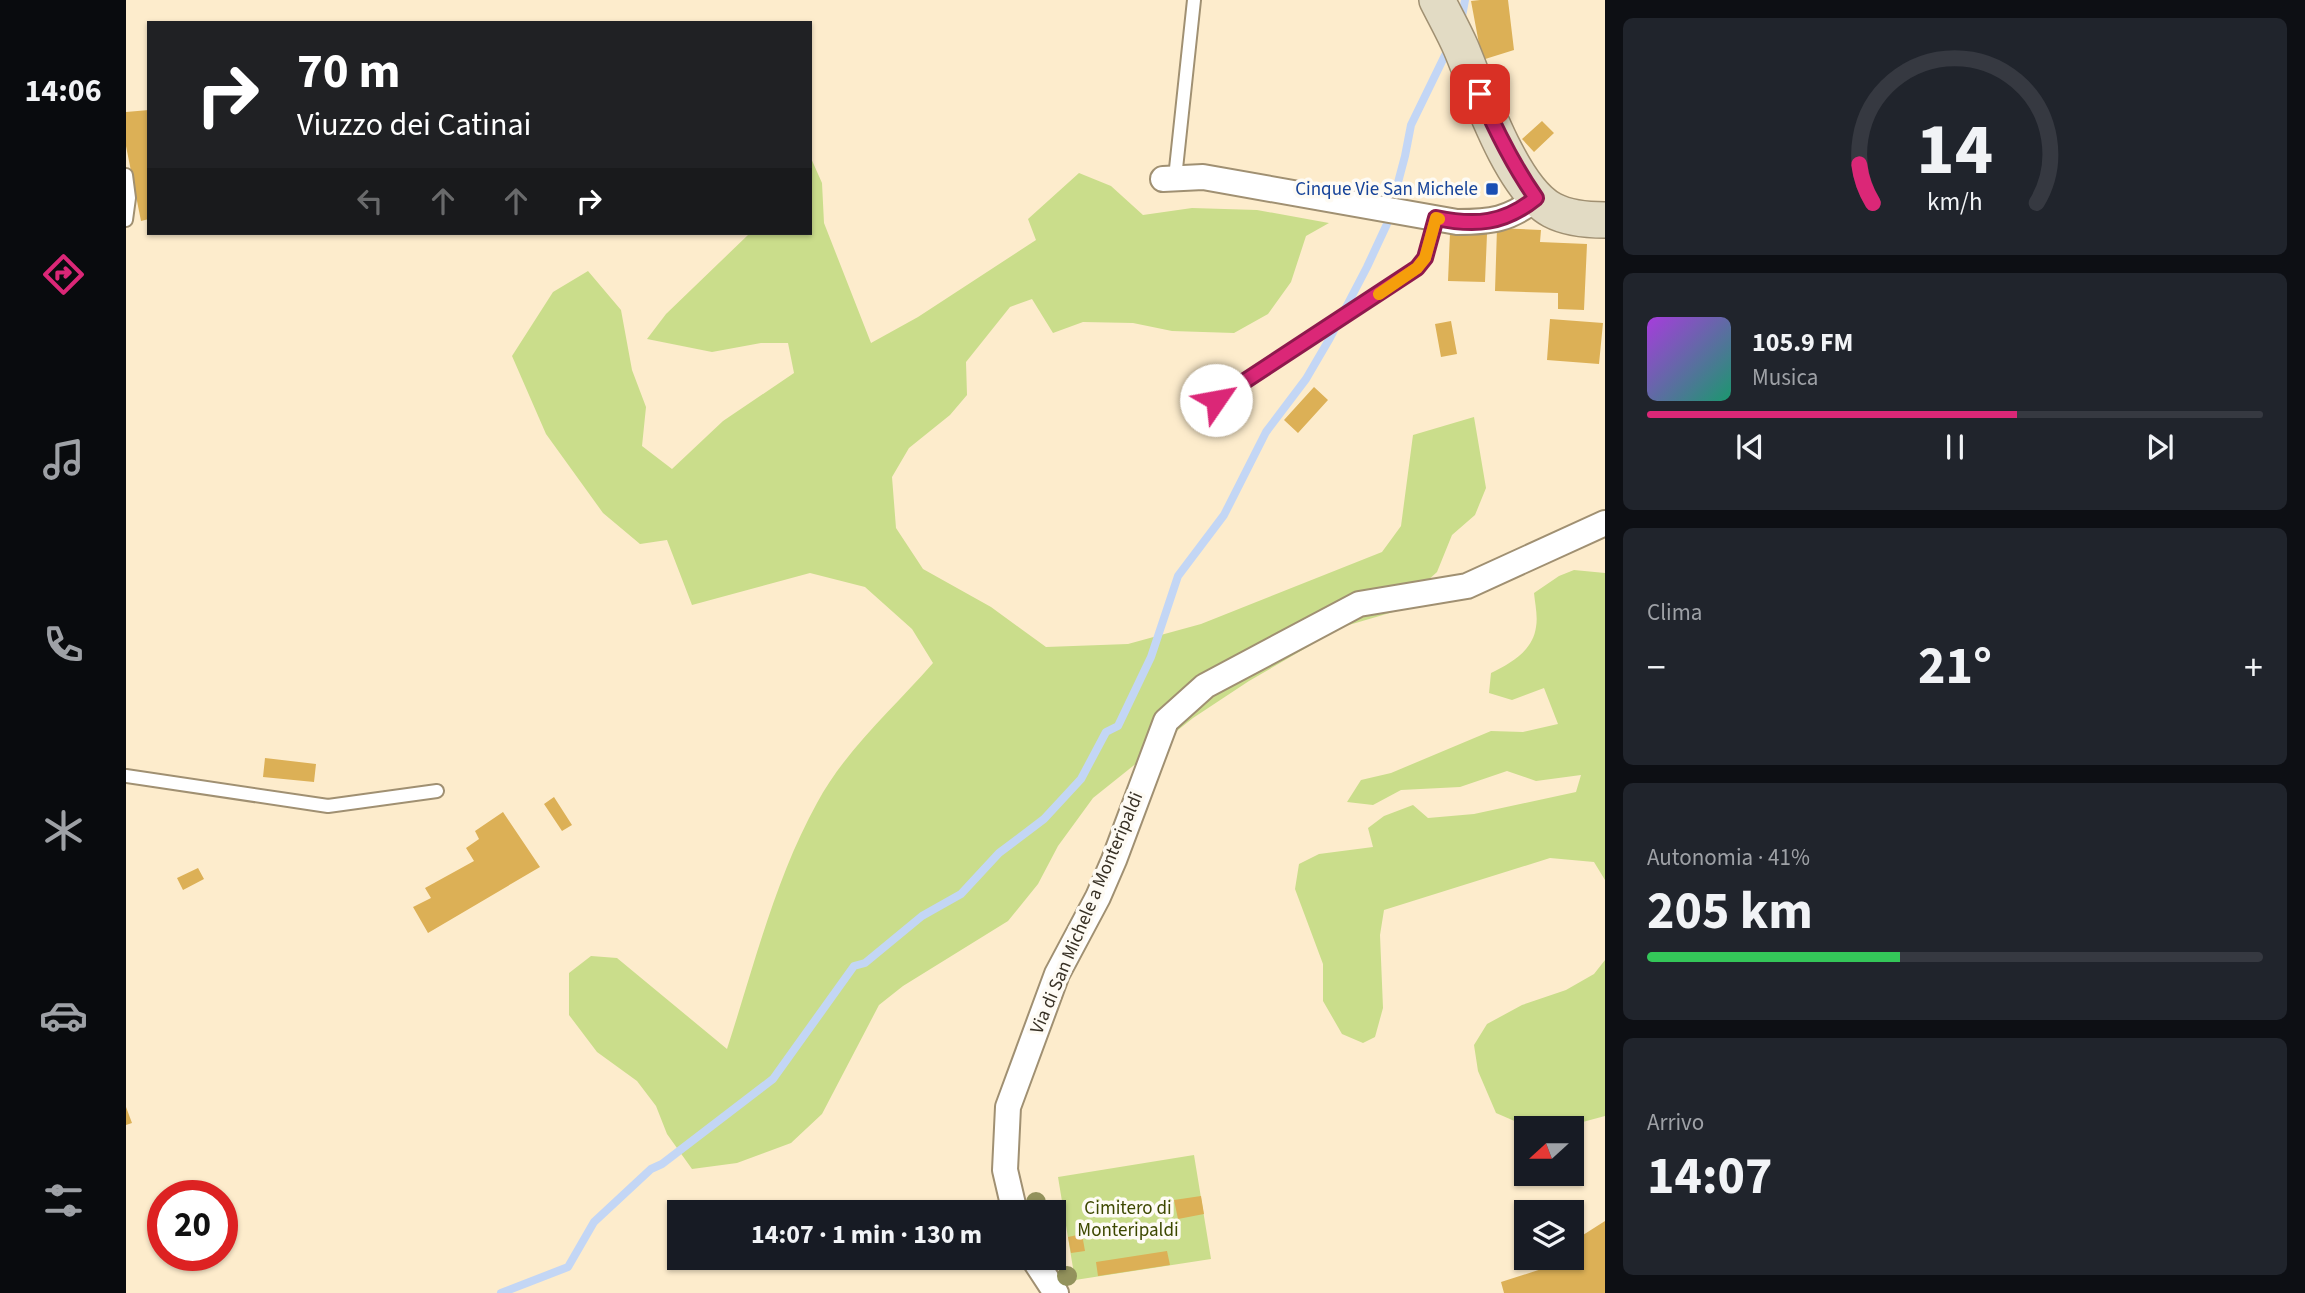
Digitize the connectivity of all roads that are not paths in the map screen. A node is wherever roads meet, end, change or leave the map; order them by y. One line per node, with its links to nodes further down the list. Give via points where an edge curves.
1 (1195, 0): 6 (lane)
2 (1437, 0): 4 (street)
3 (1460, 0): 4 (street)
4 (1459, 44): 7 (street, via 1499,139)
5 (126, 175): 9 (lane)
6 (1169, 179): 8 (street, via 1203,177)
7 (1536, 198): 8 (street, via 1507,217 1483,222); 10 (street, via 1553,211)
8 (1436, 218): 11 (lane, via 1425,258 1417,268)
9 (126, 220)
10 (1605, 220)
11 (1216, 400)
12 (1605, 523): 15 (street, Via di San Michele a Monteripaldi, via 1467,586 1359,604 1205,686 1166,721 1114,860 1057,974 1008,1107 1005,1170)
13 (126, 776): 14 (lane, via 328,806)
14 (437, 791)
15 (1012, 1200)
16 (1041, 1270): 17 (street)
17 (1056, 1293)

